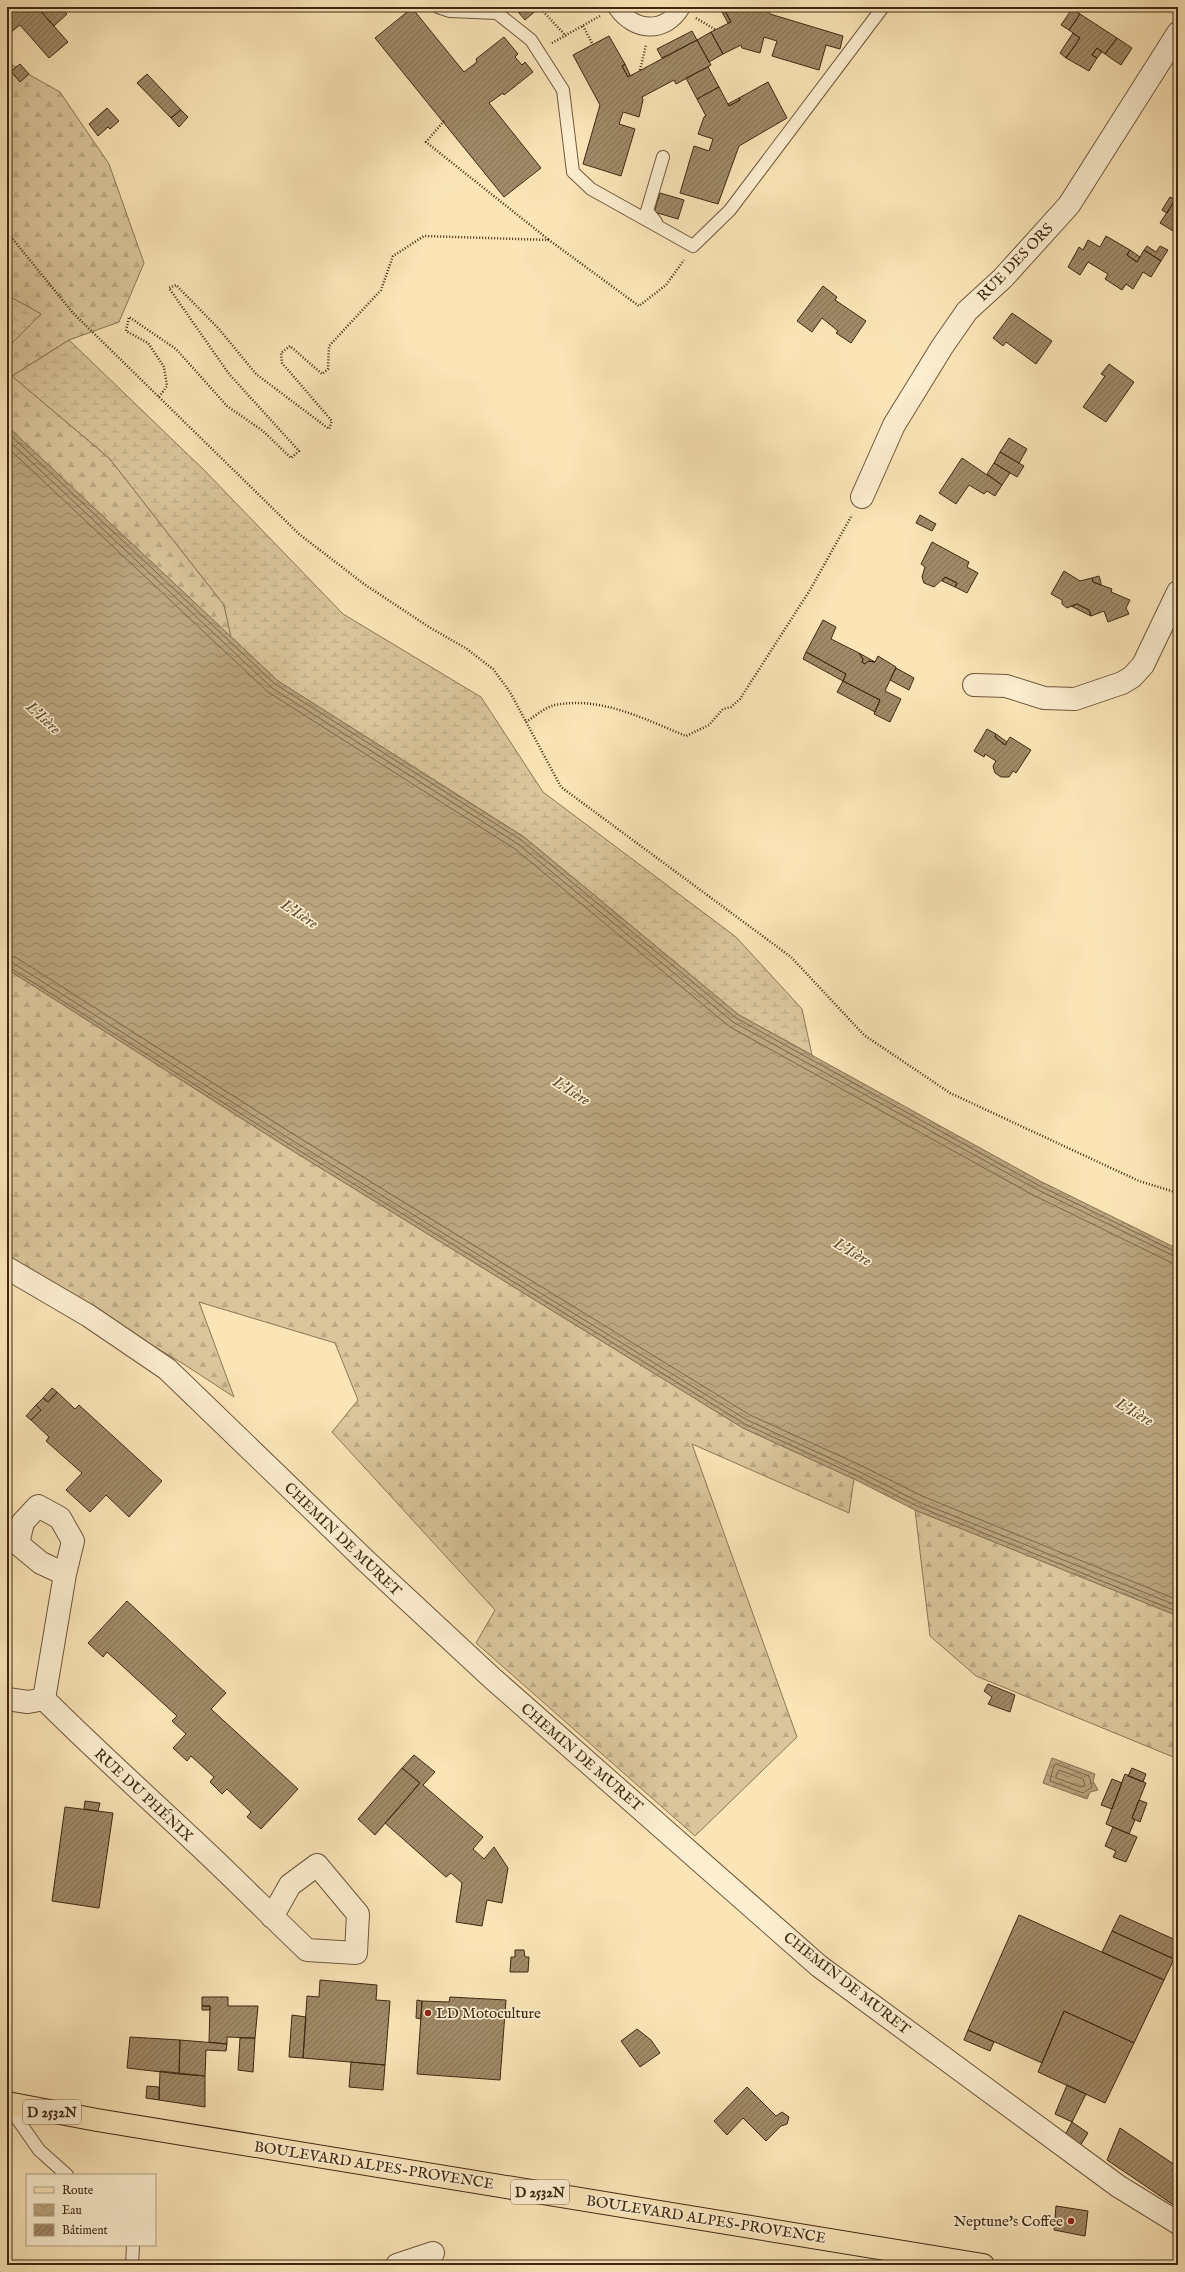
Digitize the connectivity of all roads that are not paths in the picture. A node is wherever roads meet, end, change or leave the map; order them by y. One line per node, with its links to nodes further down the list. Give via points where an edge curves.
1 (438, 7): 7 (lane, via 450,11 497,13 530,40 563,90 573,172 591,189)
2 (681, 7): 4 (street, via 667,22 650,27 638,26)
3 (883, 7): 7 (lane, via 730,210 693,246)
4 (610, 11)
5 (1178, 32): 8 (street, RUE DES ORS, via 1069,204 1002,278 967,311 942,347 894,425)
6 (663, 157): 7 (lane, via 647,211)
7 (658, 225)
8 (862, 497)
9 (1178, 592): 10 (street, via 1143,665 1122,683 1069,699 1044,698 1006,686)
10 (974, 685)
11 (7, 1268): 18 (street, CHEMIN DE MURET, via 89,1316 167,1369 366,1561 492,1678 819,1966 1118,2186)
12 (65, 1574): 14 (street)
13 (7, 1699): 14 (street, via 28,1702)
14 (44, 1699): 15 (street, RUE DU PHÉNIX)
15 (272, 1917)
16 (10, 2113): 17 (lane, via 39,2150); 23 (main road, BOULEVARD ALPES-PROVENCE / D 2532N, via 97,2120)
17 (66, 2174)
18 (1178, 2223)
19 (133, 2246): 21 (lane)
20 (433, 2253): 22 (street)
21 (132, 2265)
22 (397, 2265)
23 (983, 2265)

